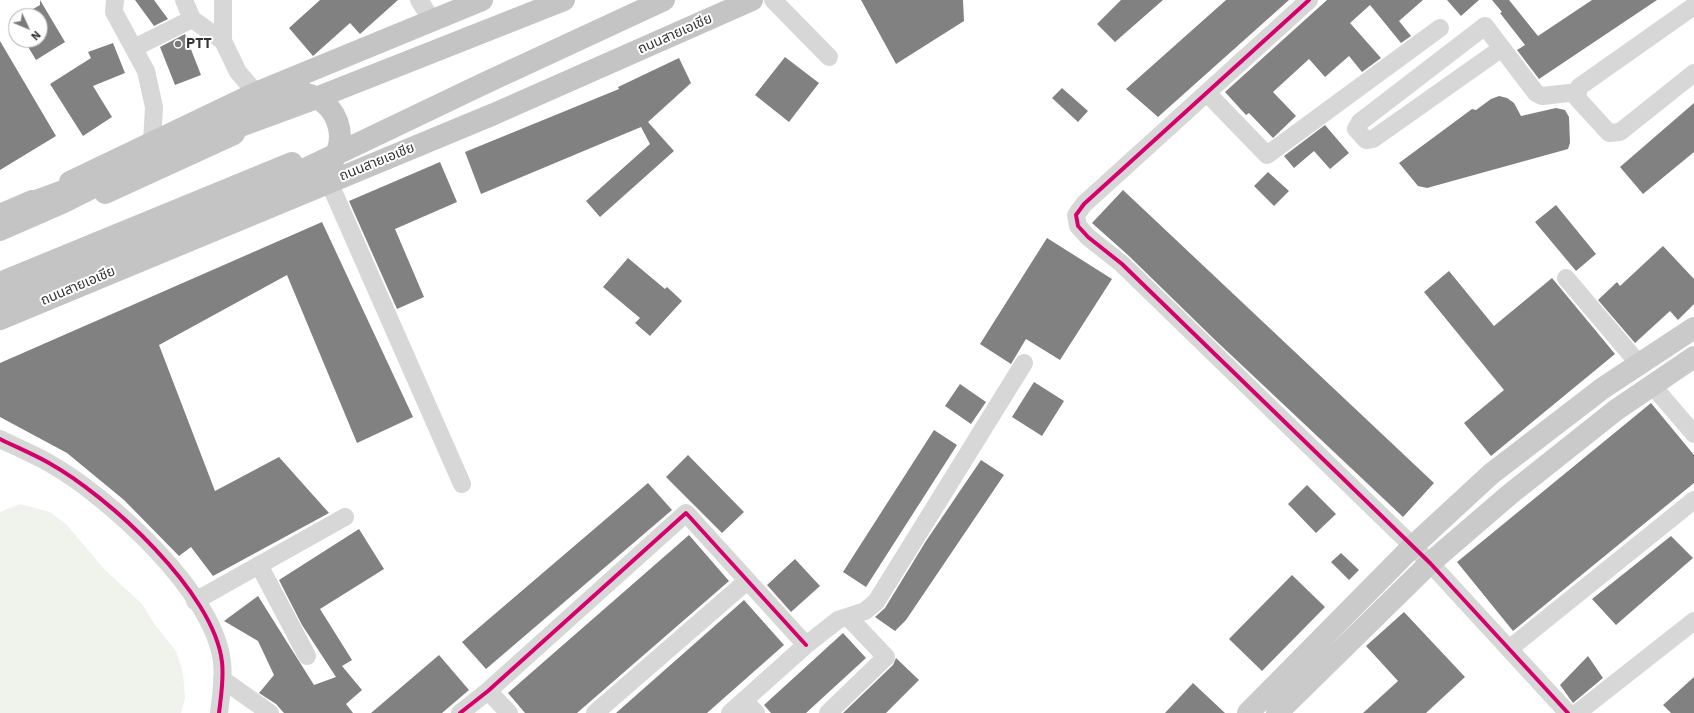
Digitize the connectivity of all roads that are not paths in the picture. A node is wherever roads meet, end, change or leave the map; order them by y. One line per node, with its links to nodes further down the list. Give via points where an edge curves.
1 (184, 0): 12 (street)
2 (223, 0): 15 (street)
3 (419, 0): 13 (street)
4 (482, 0): 13 (highway)
5 (564, 0): 24 (highway)
6 (664, 0): 20 (highway, ถนนสายเอเชีย)
7 (752, 0): 26 (highway, ถนนสายเอเชีย, via 494,114)
8 (773, 0): 18 (street)
9 (1310, 0): 23 (street)
10 (112, 4): 16 (street)
11 (1694, 6): 21 (street, via 1579,87)
12 (192, 19): 15 (street); 16 (street)
13 (432, 20): 22 (highway)
14 (1440, 28): 23 (street, via 1267,155)
15 (224, 41): 22 (street, via 238,72)
16 (134, 48): 25 (street, via 146,72 154,107)
17 (1502, 48): 17 (street, via 1485,26 1360,122 1356,129 1366,140 1373,139); 21 (street, via 1536,93 1547,96)
18 (830, 57)
19 (1694, 73): 21 (street, via 1620,132 1609,133 1577,98)
20 (485, 83): 31 (highway); 33 (highway, ถนนสายเอเชีย)
21 (1578, 92)
22 (256, 93): 25 (highway)
23 (1207, 93): 45 (street, via 1084,204 1076,215 1078,226 1122,264)
24 (306, 102): 27 (highway); 29 (highway)
25 (152, 142): 27 (highway)
26 (329, 182): 34 (highway, ถนนสายเอเชีย); 42 (street)
27 (5, 213)
28 (0, 230): 32 (highway, bridge, via 62,203 282,93 300,92 318,98 332,110 339,127 339,144 335,157 328,168 313,178 88,265)
29 (0, 240)
30 (1566, 278): 38 (street)
31 (0, 283)
32 (0, 303)
33 (0, 315)
34 (0, 319)
35 (1694, 328): 38 (main road)
36 (1694, 357): 39 (main road)
37 (1024, 362): 50 (street, via 876,602 865,611)
38 (1639, 364): 45 (main road, via 1603,388 1491,474)
39 (1652, 385): 40 (street); 46 (main road, via 1616,410 1509,495)
40 (1694, 434)
41 (0, 439): 49 (street, via 50,463 92,492 131,524 165,560)
42 (462, 484)
43 (1694, 500): 53 (street)
44 (345, 517): 47 (street)
45 (1413, 546): 46 (street); 66 (main road)
46 (1430, 563): 53 (street); 67 (main road)
47 (259, 565): 49 (street); 54 (street)
48 (747, 581): 52 (street); 56 (street, via 686,512); 62 (street)
49 (196, 601): 55 (street, via 216,639 222,661)
50 (848, 617): 52 (street, via 838,620); 65 (street, via 886,658)
51 (1694, 620): 69 (street)
52 (806, 645): 57 (street)
53 (1509, 649): 68 (street)
54 (307, 656)
55 (222, 680): 58 (street); 59 (street)
56 (488, 691): 60 (street); 61 (street)
57 (744, 700): 63 (street); 64 (street)
58 (219, 713)
59 (270, 713)
60 (460, 713)
61 (509, 713)
62 (595, 713)
63 (730, 713)
64 (756, 713)
65 (828, 713)
66 (1248, 713)
67 (1277, 713)
68 (1568, 713)
69 (1577, 713)

